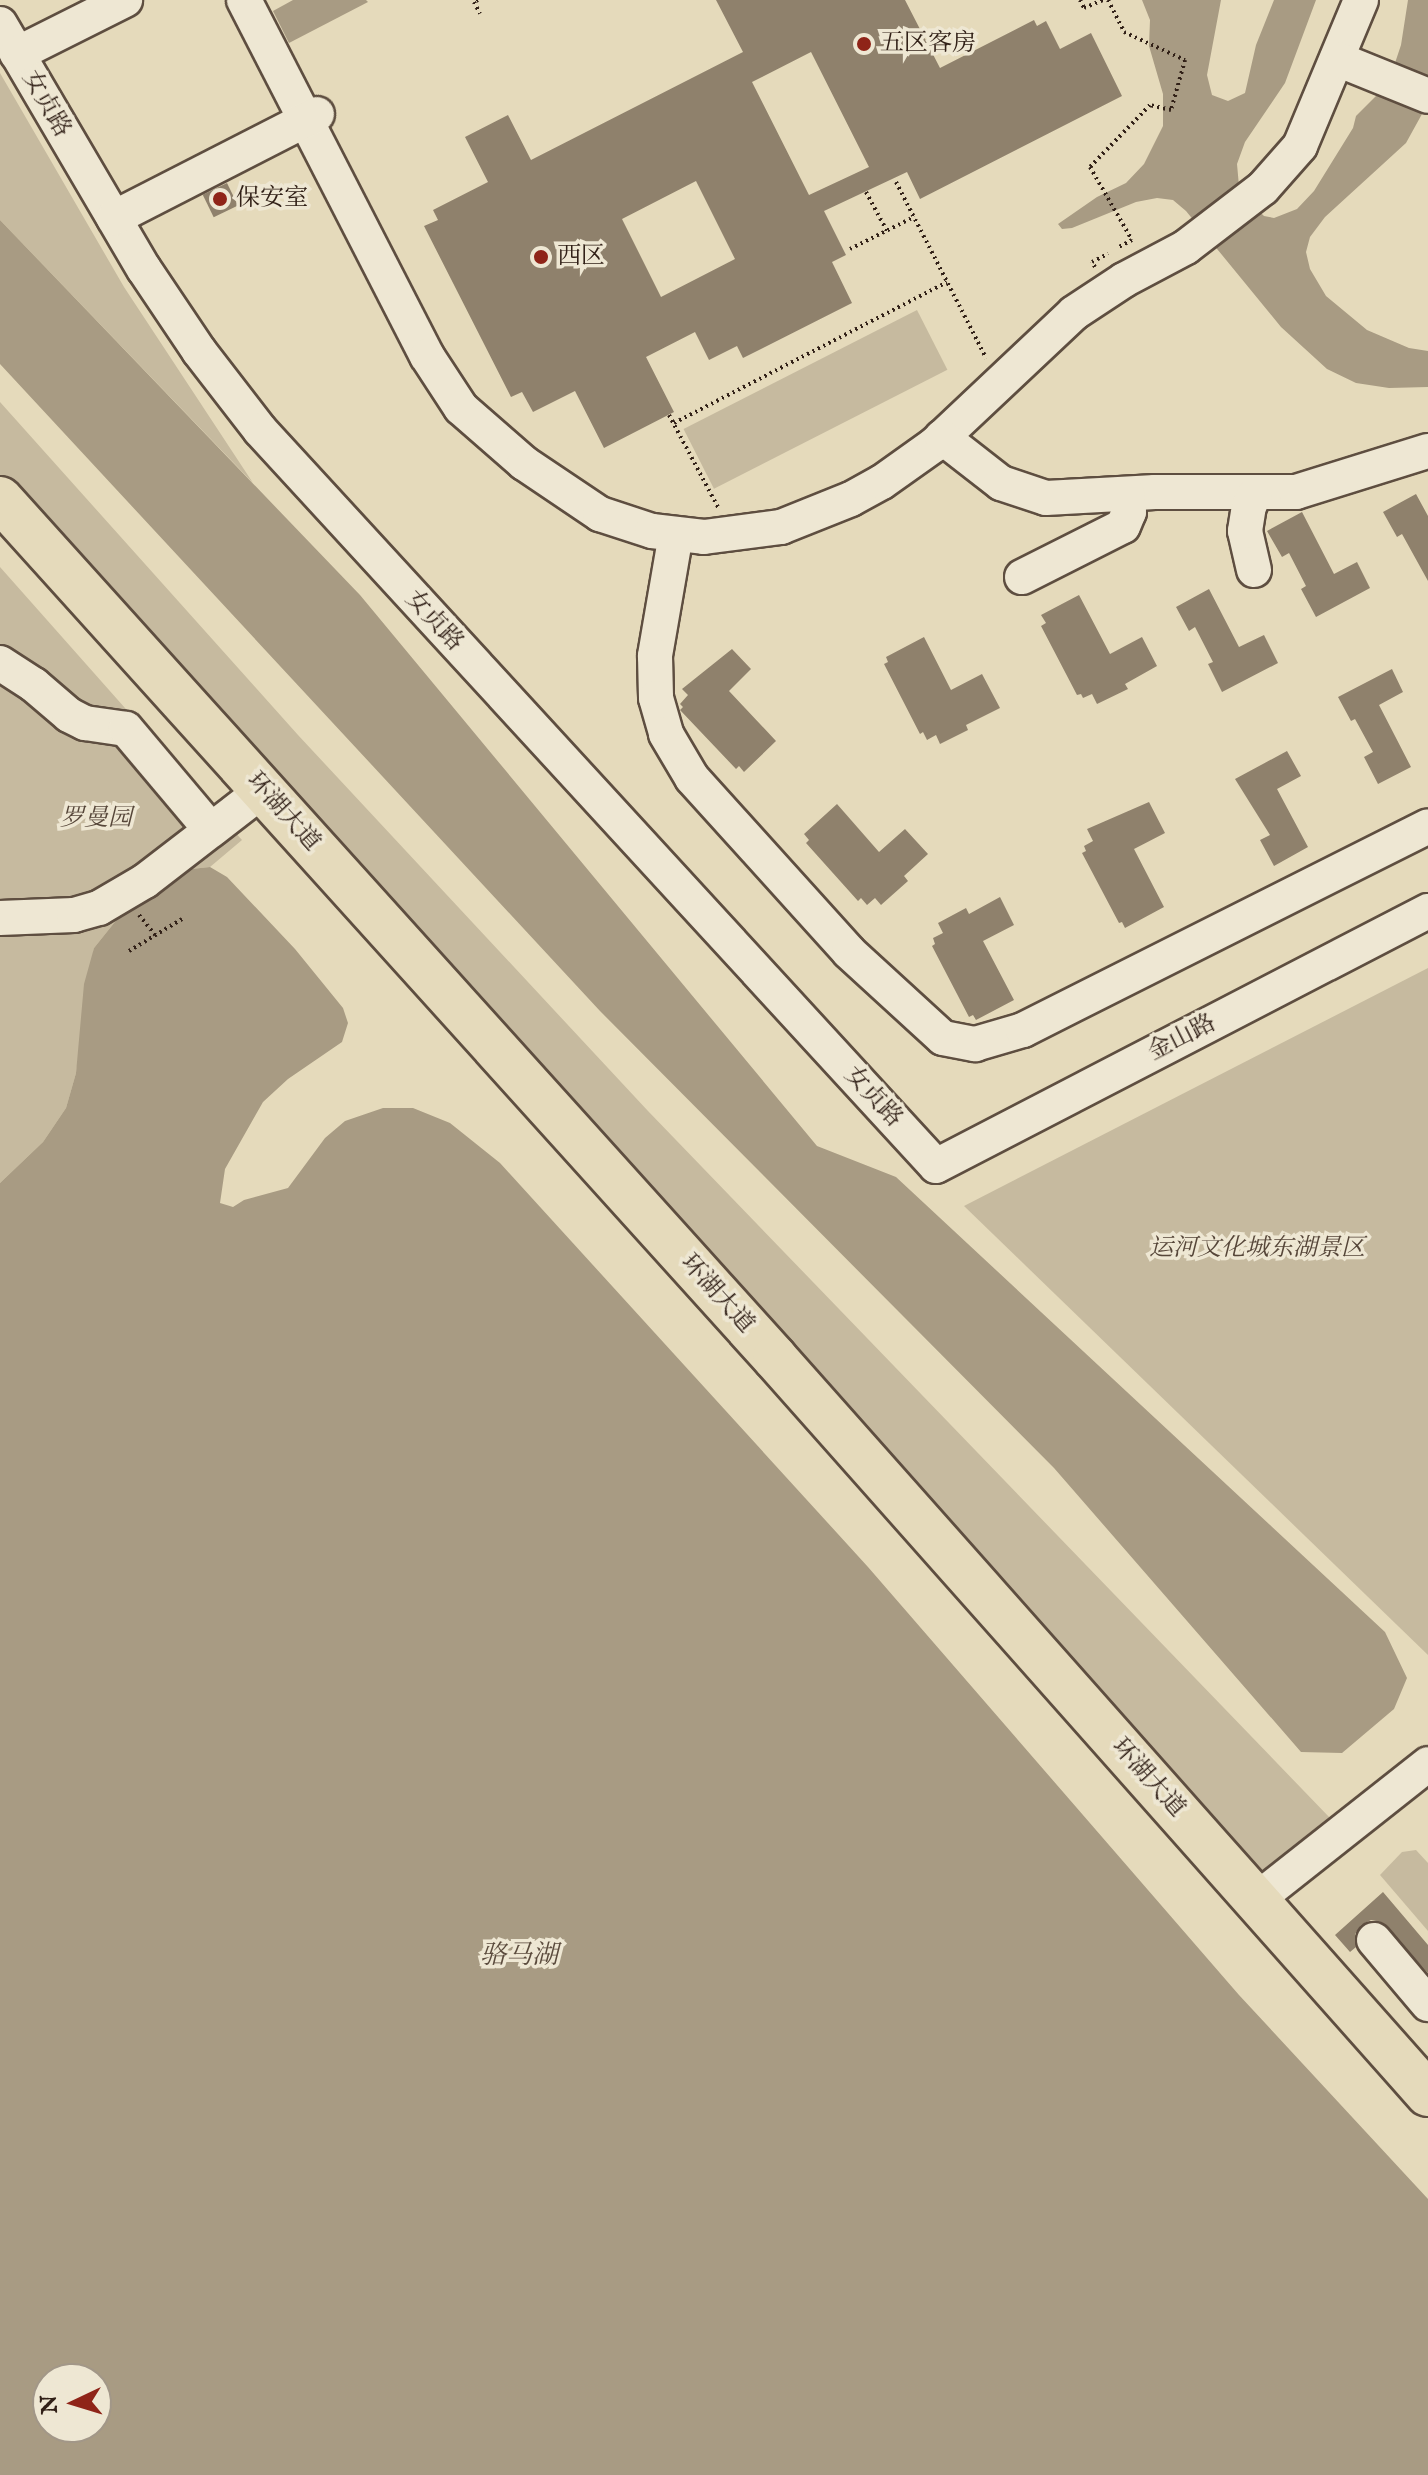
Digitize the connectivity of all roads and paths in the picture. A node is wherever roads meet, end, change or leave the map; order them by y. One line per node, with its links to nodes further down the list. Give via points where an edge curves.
1 (125, 0): 9 (street)
2 (244, 0): 12 (street)
3 (478, 0): 7 (path, via 474,2)
4 (1080, 0): 5 (path, via 1084,8)
5 (1106, 0): 20 (path, via 1124,32 1185,60 1171,110 1150,105 1090,167 1132,240 1092,262)
6 (1361, 0): 10 (street)
7 (480, 14)
8 (0, 24): 9 (street, 女贞路)
9 (17, 54): 16 (street, 女贞路)
10 (1337, 59): 11 (street); 20 (street, via 1300,146 1263,188 1186,247)
11 (1428, 96)
12 (311, 117): 16 (street); 29 (street, via 427,356 461,408 524,463 600,514)
13 (896, 182): 15 (path)
14 (866, 192): 17 (path)
15 (914, 217): 17 (path); 19 (path)
16 (114, 218): 43 (street, 女贞路, via 199,351 260,430)
17 (887, 231): 18 (path)
18 (850, 249)
19 (947, 282): 21 (path); 23 (path)
20 (1108, 290): 21 (street, via 1074,313)
21 (999, 382): 24 (street)
22 (669, 415): 23 (path)
23 (674, 423): 30 (path)
24 (942, 437): 26 (street, via 976,467 1024,493 1046,498); 30 (street, via 851,499 781,527)
25 (1428, 451): 27 (street, via 1296,492)
26 (1127, 494): 27 (street); 32 (street, via 1129,512 1123,526)
27 (1255, 494): 31 (street, via 1245,531)
28 (0, 499): 34 (main road, 环湖大道)
29 (676, 534): 30 (street); 35 (street, via 655,656 656,698 666,734 692,778 849,952 943,1038 975,1044 1023,1030)
30 (733, 536)
31 (1254, 570)
32 (1022, 577)
33 (0, 663): 36 (street, via 69,715 126,729)
34 (263, 790): 36 (street); 45 (main road, 环湖大道)
35 (1428, 826)
36 (211, 830): 39 (street, via 145,881 99,908 74,915)
37 (133, 907): 41 (path)
38 (1428, 911): 43 (street, 金山路)
39 (0, 918)
40 (182, 919): 41 (path)
41 (155, 935): 42 (path)
42 (129, 951)
43 (936, 1166)
44 (1428, 1764): 45 (street)
45 (1256, 1900): 48 (main road, 环湖大道)
46 (1374, 1940): 47 (street)
47 (1428, 2004)
48 (1428, 2094)

